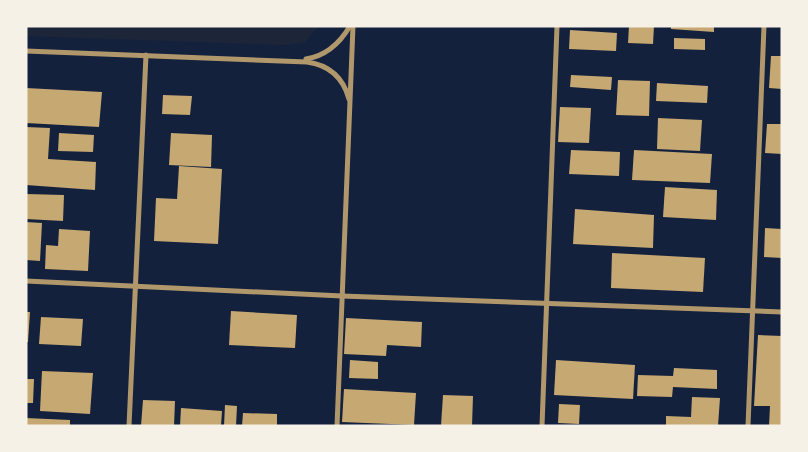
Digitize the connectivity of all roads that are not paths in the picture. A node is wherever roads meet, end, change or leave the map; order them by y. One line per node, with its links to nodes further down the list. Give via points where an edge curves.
1 (351, 26): 6 (street, via 326,52 313,58); 7 (street)
2 (557, 26): 11 (street)
3 (764, 26): 12 (street)
4 (26, 51): 5 (street)
5 (146, 56): 6 (street); 9 (street)
6 (286, 61): 7 (street, via 317,63 331,70 347,90)
7 (350, 110): 10 (street)
8 (26, 281): 9 (street)
9 (136, 286): 10 (street); 14 (street)
10 (342, 296): 11 (street); 15 (street)
11 (547, 304): 12 (street); 16 (street)
12 (752, 311): 13 (street); 17 (street)
13 (782, 312)
14 (129, 426)
15 (337, 426)
16 (542, 426)
17 (748, 426)

